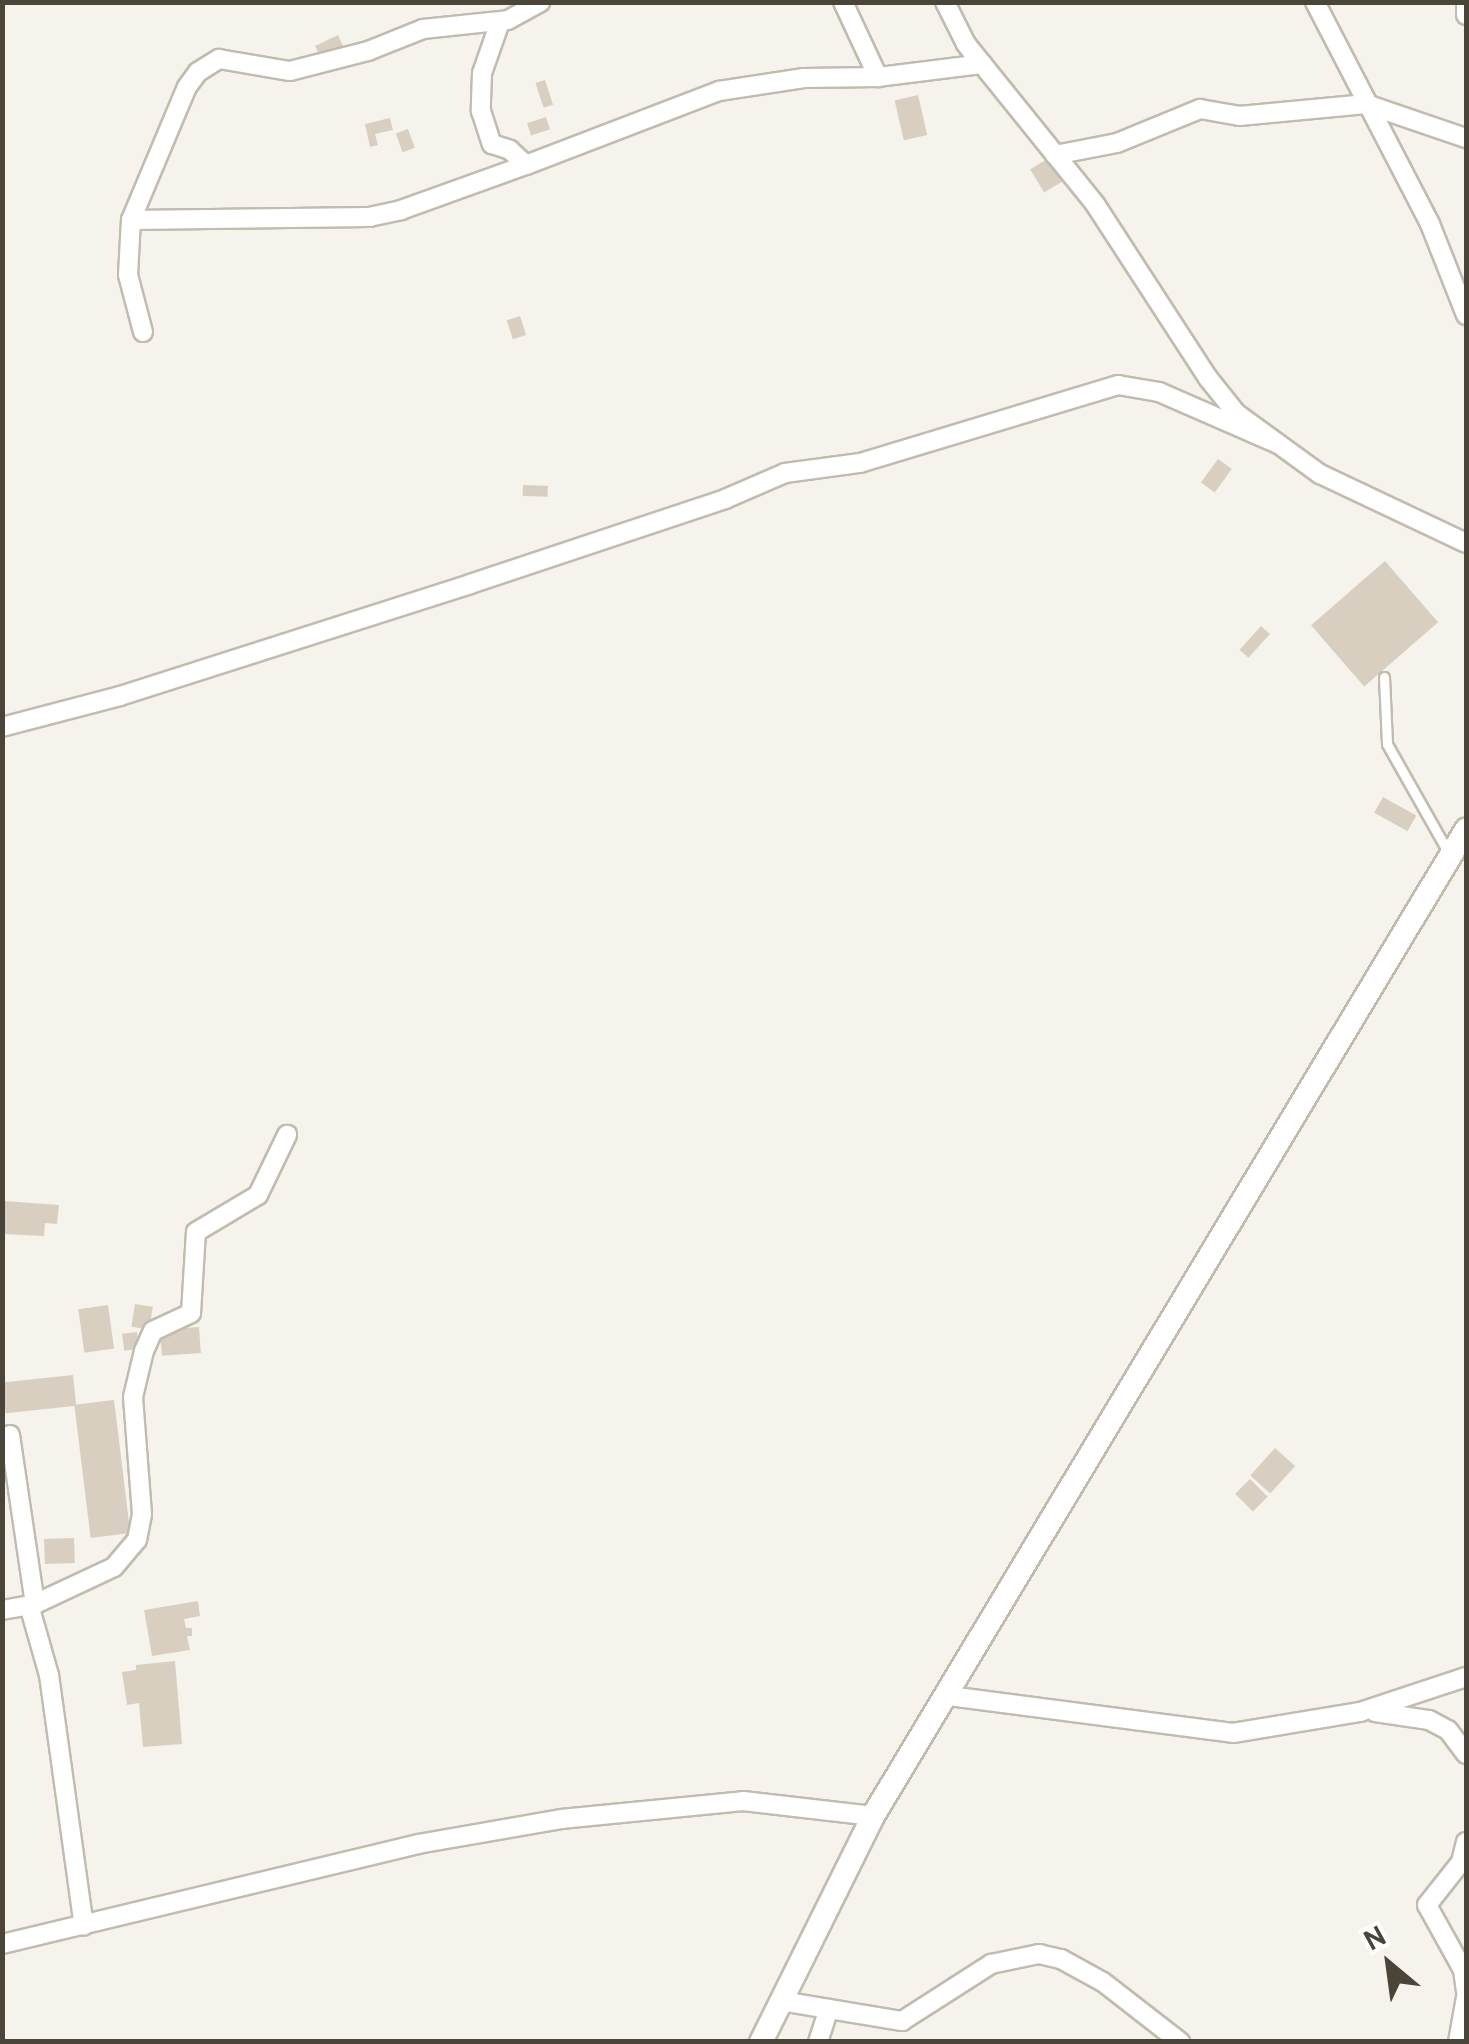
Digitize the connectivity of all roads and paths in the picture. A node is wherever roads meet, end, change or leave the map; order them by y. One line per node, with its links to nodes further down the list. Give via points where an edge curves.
1 (540, 2): 7 (street)
2 (843, 2): 9 (street)
3 (945, 2): 8 (street)
4 (1315, 2): 10 (street)
5 (1466, 2): 6 (street)
6 (1466, 15)
7 (500, 22): 13 (street, via 482,73 481,111 492,144); 14 (street, via 424,29 290,71 211,62 187,87)
8 (982, 64): 9 (street); 12 (street)
9 (878, 77): 13 (street, via 804,78 719,91)
10 (1366, 104): 11 (street); 12 (street, via 1238,116 1200,108 1117,143); 16 (street, via 1430,224)
11 (1466, 138)
12 (1055, 155): 18 (street, via 1095,204 1208,378 1236,413)
13 (526, 165): 14 (street, via 370,216)
14 (131, 220): 17 (street, via 128,275)
15 (1466, 289): 16 (street)
16 (1465, 312)
17 (144, 332)
18 (1278, 444): 19 (street, via 1320,474); 21 (street, via 1159,392 1118,385 860,463 784,473 724,500 470,584)
19 (1466, 543)
20 (1384, 677): 23 (lane, via 1387,744)
21 (2, 727)
22 (1466, 830): 23 (street)
23 (1450, 856): 29 (street)
24 (287, 1135): 26 (street, via 258,1195 196,1232 191,1313 153,1331 144,1351 134,1397 142,1514 137,1540 114,1567)
25 (10, 1435): 26 (street)
26 (32, 1605): 27 (street); 34 (street, via 49,1676)
27 (2, 1610)
28 (1466, 1677): 30 (street)
29 (949, 1696): 30 (street, via 1233,1733); 32 (street)
30 (1360, 1712): 31 (street, via 1430,1720 1448,1730)
31 (1466, 1754)
32 (874, 1816): 34 (street, via 743,1801 560,1819 418,1844); 37 (street)
33 (1466, 1842): 36 (street, via 1461,1862 1427,1903 1463,1970)
34 (84, 1926): 35 (street)
35 (2, 1944)
36 (1466, 1994): 42 (street)
37 (781, 2000): 38 (street); 39 (street)
38 (829, 2009): 40 (street); 41 (street, via 902,2021 991,1964 1039,1954 1103,1982)
39 (761, 2042)
40 (818, 2042)
41 (1180, 2042)
42 (1458, 2042)

